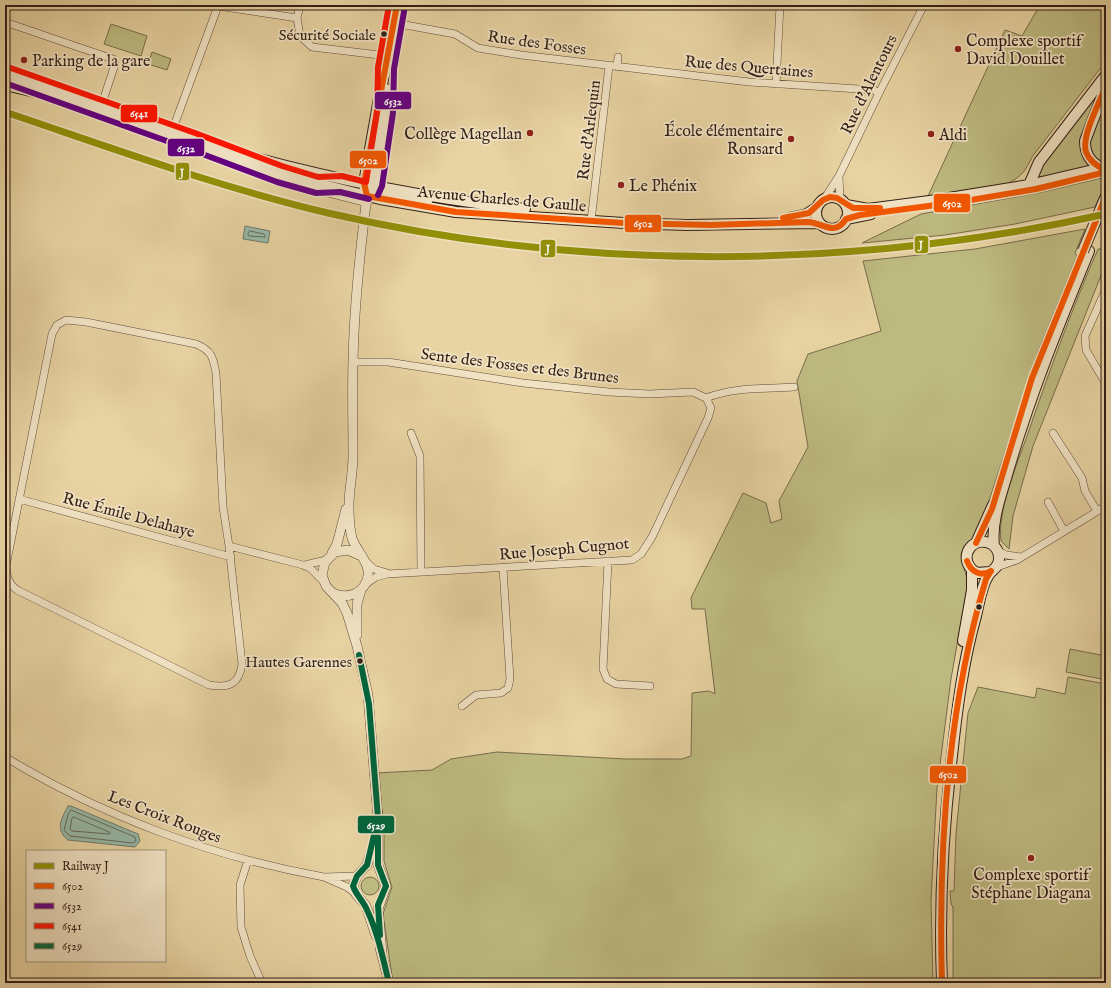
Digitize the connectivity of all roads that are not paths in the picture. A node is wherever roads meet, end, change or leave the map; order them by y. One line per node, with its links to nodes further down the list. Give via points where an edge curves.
1 (300, 5): 5 (street)
2 (397, 5): 7 (main road)
3 (780, 5): 14 (street)
4 (924, 5): 17 (street, Rue d'Alentours)
5 (297, 18): 8 (street, via 300,36 312,47); 20 (street, via 218,6)
6 (5, 22): 19 (street, via 113,59 115,64)
7 (394, 23): 8 (main road); 10 (street, Rue des Fosses, via 455,34 478,48)
8 (388, 56): 11 (main road)
9 (618, 57): 10 (street)
10 (613, 66): 14 (street, Rue des Quertaines); 37 (street, Rue d'Arlequin)
11 (386, 68): 22 (main road); 24 (main road, via 384,115)
12 (5, 75): 18 (main road, Avenue Charles de Gaulle)
13 (1106, 75): 28 (main road, via 1039,162)
14 (776, 84): 17 (street, Rue des Quertaines, via 874,90)
15 (5, 85): 18 (main road, Avenue Charles de Gaulle)
16 (1106, 86): 23 (main road, via 1085,141 1088,158 1093,164)
17 (879, 93): 25 (street, Rue d'Alentours)
18 (77, 102): 19 (main road, Avenue Charles de Gaulle)
19 (100, 110): 20 (main road, Avenue Charles de Gaulle)
20 (171, 134): 21 (main road, Avenue Charles de Gaulle)
21 (192, 141): 26 (main road, Avenue Charles de Gaulle); 27 (main road, Avenue Charles de Gaulle)
22 (368, 161): 27 (main road, via 360,173); 30 (main road)
23 (1104, 169): 28 (main road); 38 (main road, via 1036,188)
24 (376, 172): 29 (main road); 30 (main road)
25 (839, 176): 32 (street, Rue d'Alentours); 34 (street, Rue d'Alentours)
26 (294, 178): 30 (main road, Avenue Charles de Gaulle, via 317,185); 30 (street, via 320,190)
27 (347, 180): 30 (main road, Avenue Charles de Gaulle)
28 (1029, 185): 34 (main road, via 874,208 859,208)
29 (399, 190): 30 (main road, Avenue Charles de Gaulle); 33 (main road, Avenue Charles de Gaulle)
30 (368, 191): 33 (street, via 414,199); 37 (main road, Avenue Charles de Gaulle, via 456,212); 42 (street, via 356,303)
31 (1106, 196): 40 (main road, bridge)
32 (825, 198): 34 (main road, via 834,197); 35 (main road)
33 (448, 199): 37 (main road, Avenue Charles de Gaulle)
34 (843, 202): 38 (main road, via 848,213)
35 (816, 208): 37 (main road, Avenue Charles de Gaulle, via 797,217 759,219); 39 (main road)
36 (1106, 210): 40 (main road)
37 (591, 219): 39 (main road, Avenue Charles de Gaulle, via 687,225)
38 (846, 219): 39 (main road, via 842,225 834,228 826,228)
39 (819, 223)
40 (1086, 251): 54 (main road, via 1032,378 992,509); 56 (main road, via 1026,412 995,522)
41 (1106, 289): 43 (street, via 1085,336 1086,350)
42 (353, 362): 45 (street, Sente des Fosses et des Brunes, via 388,362 523,383 609,392 693,392); 48 (street, via 353,463)
43 (1106, 384)
44 (794, 388): 45 (street, via 747,389 719,393)
45 (706, 398): 61 (street, Rue Joseph Cugnot, via 711,408 708,418 646,546 641,554 632,560)
46 (411, 433): 66 (street, via 420,456)
47 (1053, 433): 52 (street, via 1082,478 1085,491)
48 (349, 498): 58 (street, via 337,544); 60 (street, via 351,535)
49 (20, 499): 55 (street, via 52,334 57,325 66,320 86,322 196,344 206,348 213,357 216,373 223,507); 57 (street, Rue Émile Delahaye); 57 (street, via 6,566 11,586 209,685 219,687 229,686 236,681 241,673 242,664)
50 (1048, 502): 53 (street)
51 (1106, 506): 52 (street)
52 (1098, 511): 53 (street)
53 (1064, 531): 59 (street)
54 (976, 543): 56 (main road, via 986,541); 64 (main road, via 970,547 967,557)
55 (230, 546): 57 (street); 62 (street)
56 (996, 548): 59 (street, via 1006,556); 65 (main road, via 1000,558)
57 (231, 557)
58 (329, 557): 60 (street, via 346,550); 62 (street, via 316,564); 68 (street, via 322,569)
59 (1021, 557): 65 (street)
60 (363, 559): 67 (street, via 374,569); 69 (street, via 368,574)
61 (608, 561): 63 (street, Rue Joseph Cugnot); 72 (street, via 603,669 607,679 616,684)
62 (304, 565): 68 (street)
63 (503, 568): 66 (street, Rue Joseph Cugnot); 73 (street, via 510,679 508,688 501,693 476,695)
64 (972, 570): 65 (main road, via 981,574); 85 (main road, via 972,590 952,711 942,795 938,883)
65 (994, 570): 86 (main road, via 984,584 969,642 954,737 944,846)
66 (421, 572): 67 (street, Rue Joseph Cugnot)
67 (387, 574): 69 (street, Rue Joseph Cugnot, via 376,577)
68 (323, 581): 70 (street)
69 (363, 587): 70 (street, via 347,596); 71 (street, via 357,604)
70 (333, 593): 71 (street, via 344,606)
71 (357, 646): 75 (street, via 369,704)
72 (650, 686)
73 (462, 706)
74 (5, 757): 76 (street, Les Croix Rouges, via 83,800 150,827)
75 (378, 818): 77 (street, via 369,861); 78 (street, via 378,865)
76 (248, 860): 79 (street, Les Croix Rouges); 83 (street, via 240,885 241,927)
77 (360, 874): 78 (street, via 373,870); 79 (street, Les Croix Rouges); 80 (street, via 354,884)
78 (382, 876): 81 (street, via 386,888)
79 (324, 878): 80 (street, Les Croix Rouges, via 347,887)
80 (358, 897): 81 (street, via 371,902); 82 (street, via 367,909)
81 (381, 898): 82 (street, via 378,912)
82 (382, 954): 84 (street)
83 (262, 983)
84 (389, 983)
85 (938, 983)
86 (942, 983)

